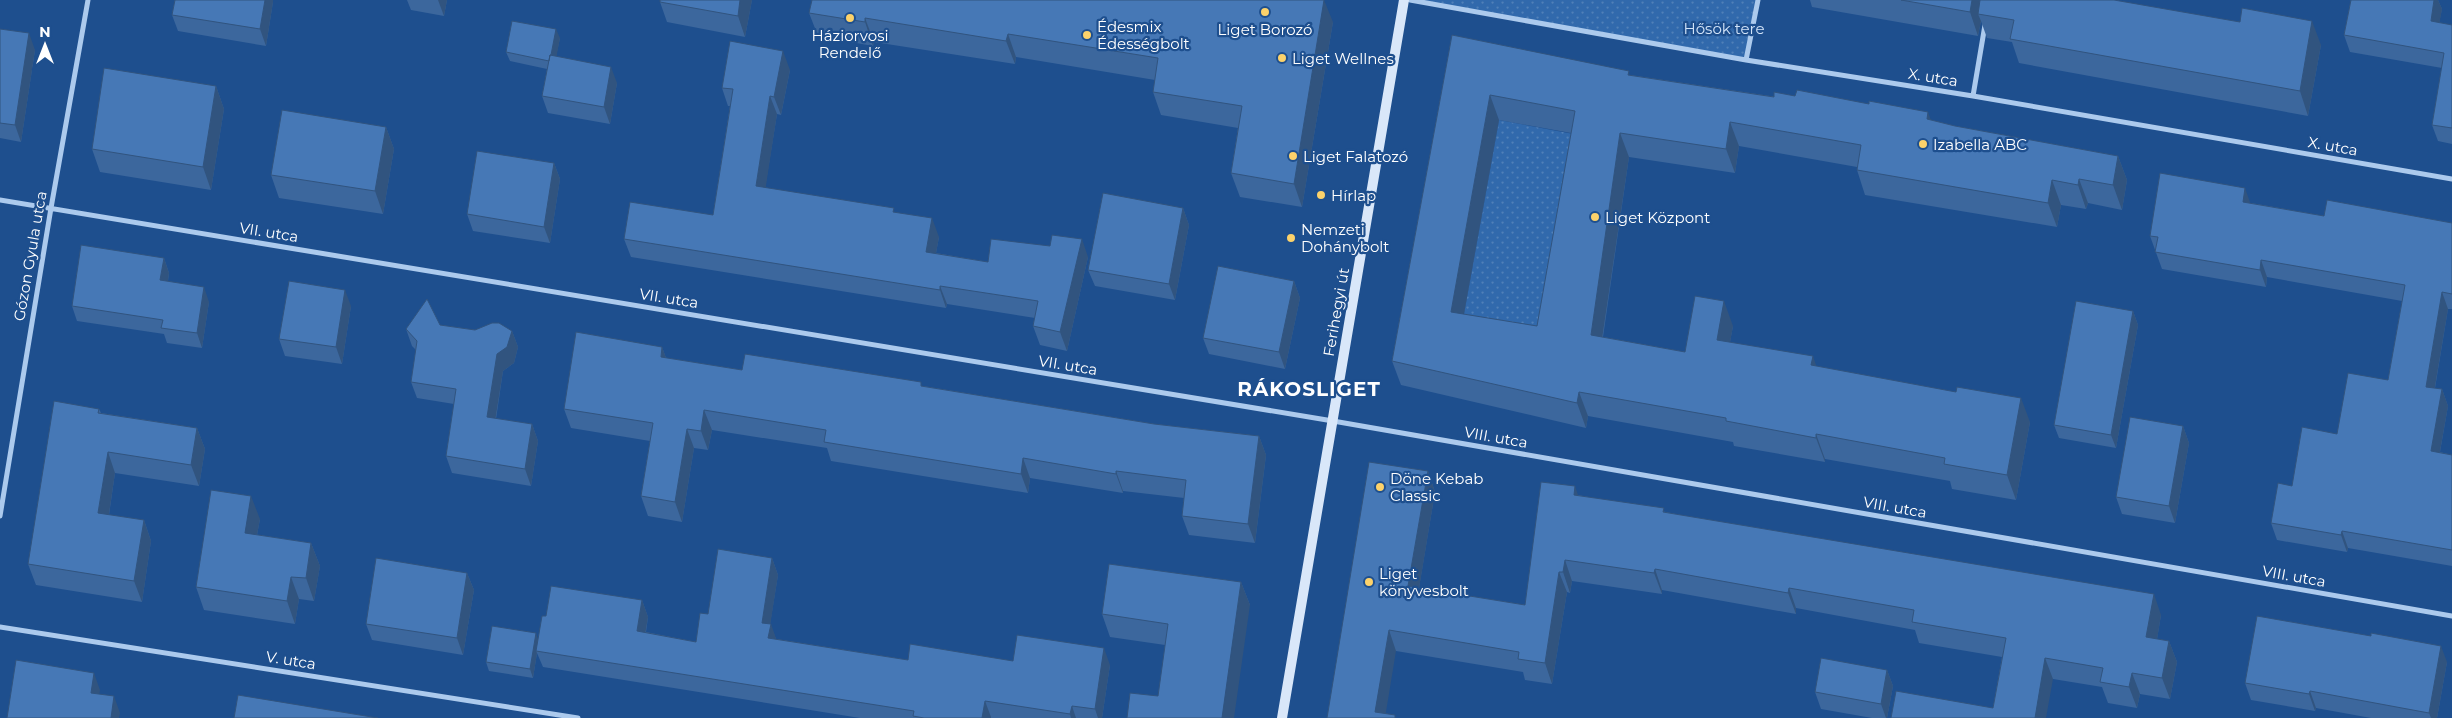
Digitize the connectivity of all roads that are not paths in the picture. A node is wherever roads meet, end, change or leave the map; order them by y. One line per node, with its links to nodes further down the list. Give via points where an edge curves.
1 (88, 0): 10 (street, Gózon Gyula utca)
2 (1404, 0): 11 (street, Ferihegyi út)
3 (1410, 0): 6 (street, X. utca)
4 (1758, 0): 6 (street)
5 (1986, 19): 7 (street)
6 (1746, 60): 7 (street, X. utca)
7 (1974, 96): 8 (street, X. utca)
8 (2452, 179)
9 (0, 200): 10 (street, VII. utca)
10 (51, 208): 11 (street, VII. utca); 12 (street, Gózon Gyula utca)
11 (1333, 421): 13 (street, VIII. utca); 16 (street, Ferihegyi út)
12 (0, 516)
13 (2452, 616)
14 (0, 627): 15 (street, V. utca)
15 (578, 718)
16 (1282, 718)

